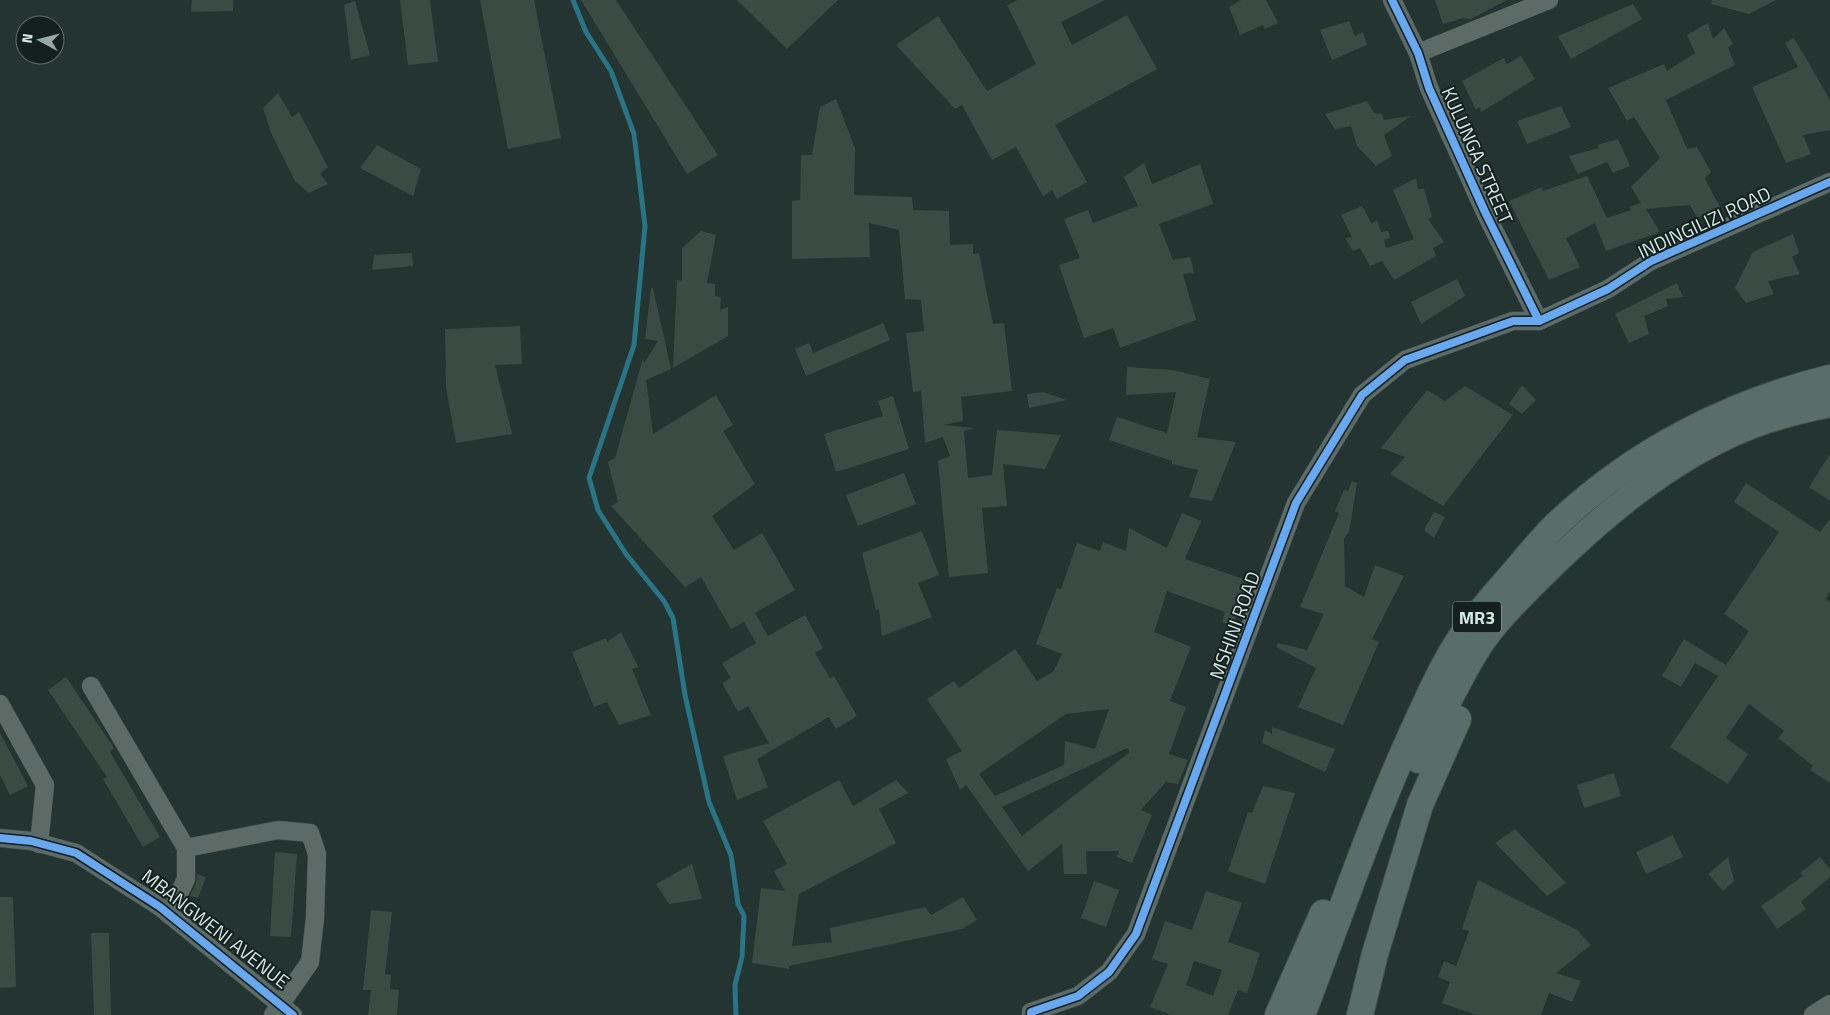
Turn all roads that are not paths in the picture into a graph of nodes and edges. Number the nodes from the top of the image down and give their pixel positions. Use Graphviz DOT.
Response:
graph roads {
  1 [pos="1392,0"];
  2 [pos="1549,0"];
  3 [pos="1418,53"];
  4 [pos="1830,182"];
  5 [pos="1539,321"];
  6 [pos="1830,378"];
  7 [pos="1830,404"];
  8 [pos="1515,601"];
  9 [pos="1461,637"];
  10 [pos="91,686"];
  11 [pos="0,704"];
  12 [pos="0,838"];
  13 [pos="39,844"];
  14 [pos="186,848"];
  15 [pos="170,915"];
  16 [pos="1830,1004"];
  17 [pos="282,1012"];
  18 [pos="1031,1014"];
  19 [pos="1278,1015"];
  20 [pos="1302,1015"];
  21 [pos="1320,1015"];
  22 [pos="1360,1015"];
  23 [pos="1813,1015"];
  1 -- 3 [label="street, KULUNGA STREET"];
  2 -- 3 [label="street"];
  3 -- 5 [label="street, KULUNGA STREET"];
  4 -- 5 [label="street, INDINGILIZI ROAD"];
  5 -- 18 [label="street, MSHINI ROAD"];
  6 -- 9 [label="highway, MR3"];
  7 -- 8 [label="highway, MR3"];
  8 -- 21 [label="highway, MR3"];
  8 -- 22 [label="highway"];
  9 -- 19 [label="highway"];
  9 -- 20 [label="highway, MR3"];
  10 -- 14 [label="street"];
  11 -- 13 [label="street"];
  12 -- 13 [label="street, MBANGWENI AVENUE"];
  13 -- 15 [label="street, MBANGWENI AVENUE"];
  14 -- 15 [label="street"];
  14 -- 17 [label="street"];
  15 -- 17 [label="street, MBANGWENI AVENUE"];
  16 -- 23 [label="street"];
}
